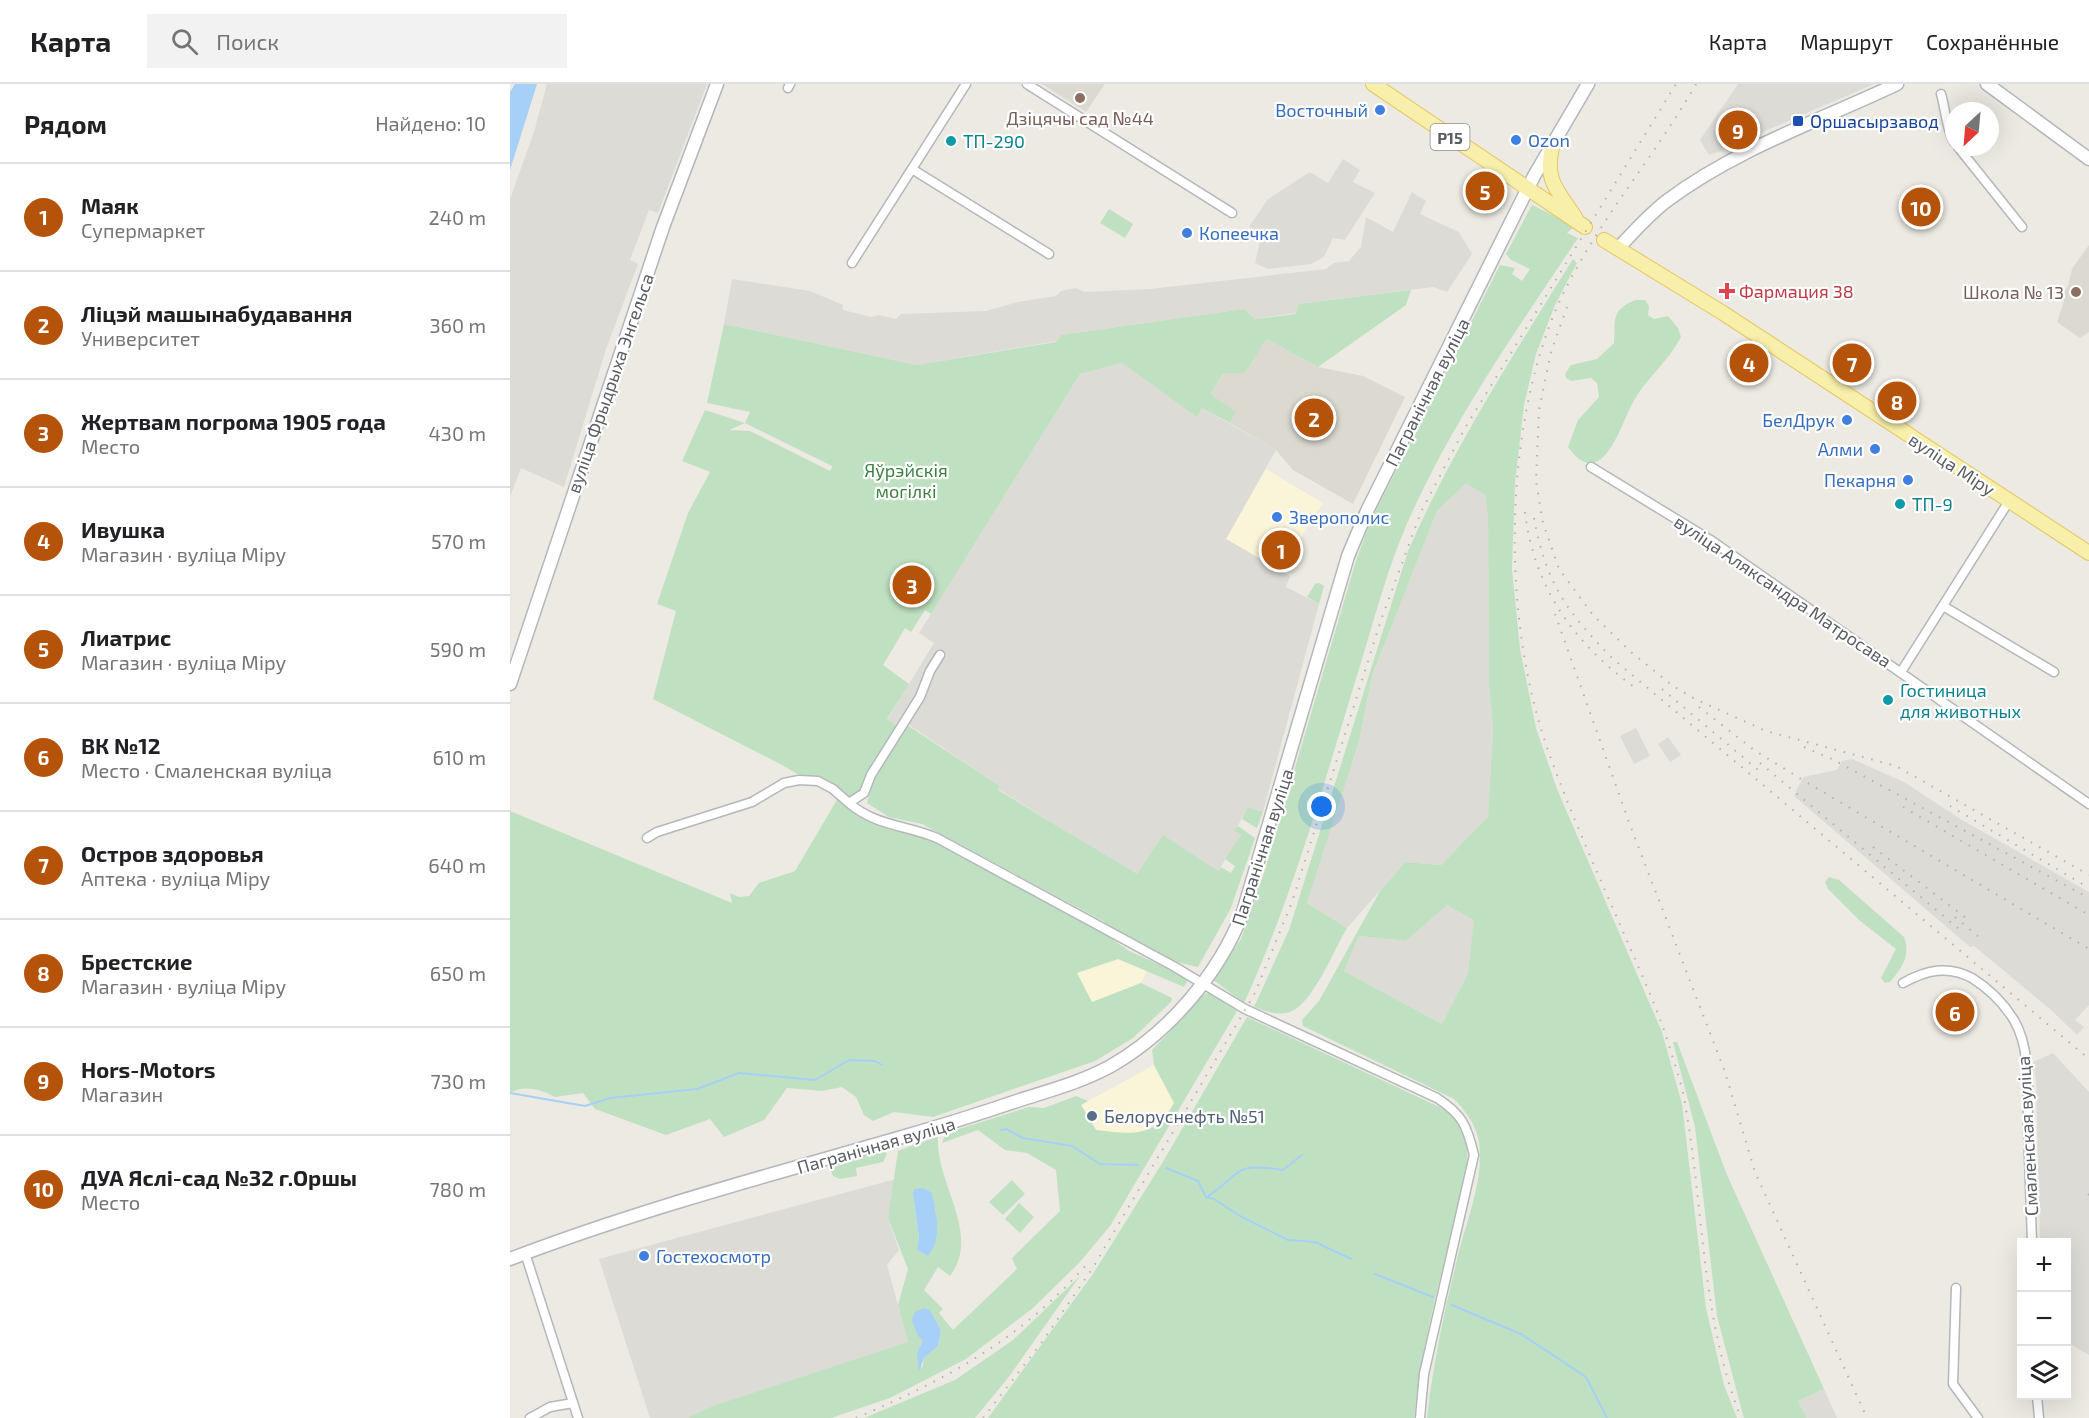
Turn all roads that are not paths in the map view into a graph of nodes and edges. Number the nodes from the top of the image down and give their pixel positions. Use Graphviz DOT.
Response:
graph roads {
  1 [pos="717,84"];
  2 [pos="966,84"];
  3 [pos="1026,84"];
  4 [pos="1373,84"];
  5 [pos="1588,84"];
  6 [pos="1897,84"];
  7 [pos="1987,84"];
  8 [pos="1941,94"];
  9 [pos="1945,108"];
  10 [pos="1552,148"];
  11 [pos="1965,156"];
  12 [pos="2089,159"];
  13 [pos="912,169"];
  14 [pos="1529,189"];
  15 [pos="1232,213"];
  16 [pos="2022,227"];
  17 [pos="1590,231"];
  18 [pos="1618,248"];
  19 [pos="1049,254"];
  20 [pos="852,263"];
  21 [pos="1591,467"];
  22 [pos="2008,501"];
  23 [pos="2089,553"];
  24 [pos="1943,606"];
  25 [pos="940,655"];
  26 [pos="1902,672"];
  27 [pos="2054,672"];
  28 [pos="510,684"];
  29 [pos="849,803"];
  30 [pos="2089,804"];
  31 [pos="647,838"];
  32 [pos="1202,983"];
  33 [pos="1903,983"];
  34 [pos="2032,1238"];
  35 [pos="525,1253"];
  36 [pos="510,1259"];
  37 [pos="1956,1288"];
  38 [pos="2037,1400"];
  39 [pos="573,1403"];
  40 [pos="530,1418"];
  41 [pos="578,1418"];
  42 [pos="1420,1418"];
  43 [pos="1978,1418"];
  44 [pos="2039,1418"];
  1 -- 28 [label="street, вуліца Фрыдрыха Энгельса"];
  2 -- 13 [label="street"];
  3 -- 15 [label="street"];
  4 -- 14 [label="main road, вуліца Міру / Р15"];
  5 -- 10 [label="street, Пагранічная вуліца"];
  6 -- 18 [label="street"];
  7 -- 12 [label="street"];
  8 -- 9 [label="street"];
  10 -- 14 [label="street, Пагранічная вуліца"];
  10 -- 17 [label="main road"];
  11 -- 16 [label="street"];
  13 -- 19 [label="street"];
  13 -- 20 [label="street"];
  14 -- 17 [label="main road, вуліца Міру / Р15"];
  14 -- 32 [label="street, Пагранічная вуліца"];
  17 -- 18 [label="main road, вуліца Міру / Р15"];
  18 -- 22 [label="main road, вуліца Міру / Р15"];
  21 -- 26 [label="street, вуліца Аляксандра Матросава"];
  22 -- 23 [label="main road, вуліца Міру / Р15"];
  22 -- 24 [label="street"];
  24 -- 26 [label="street"];
  24 -- 27 [label="street"];
  25 -- 29 [label="street"];
  26 -- 30 [label="street, вуліца Аляксандра Матросава"];
  29 -- 31 [label="street"];
  29 -- 32 [label="street"];
  32 -- 35 [label="street, Пагранічная вуліца"];
  32 -- 42 [label="street"];
  33 -- 34 [label="street, Смаленская вуліца"];
  35 -- 36 [label="street, Пагранічная вуліца"];
  35 -- 39 [label="street"];
  37 -- 43 [label="street"];
  38 -- 44 [label="street"];
  39 -- 40 [label="street"];
  39 -- 41 [label="street"];
}
